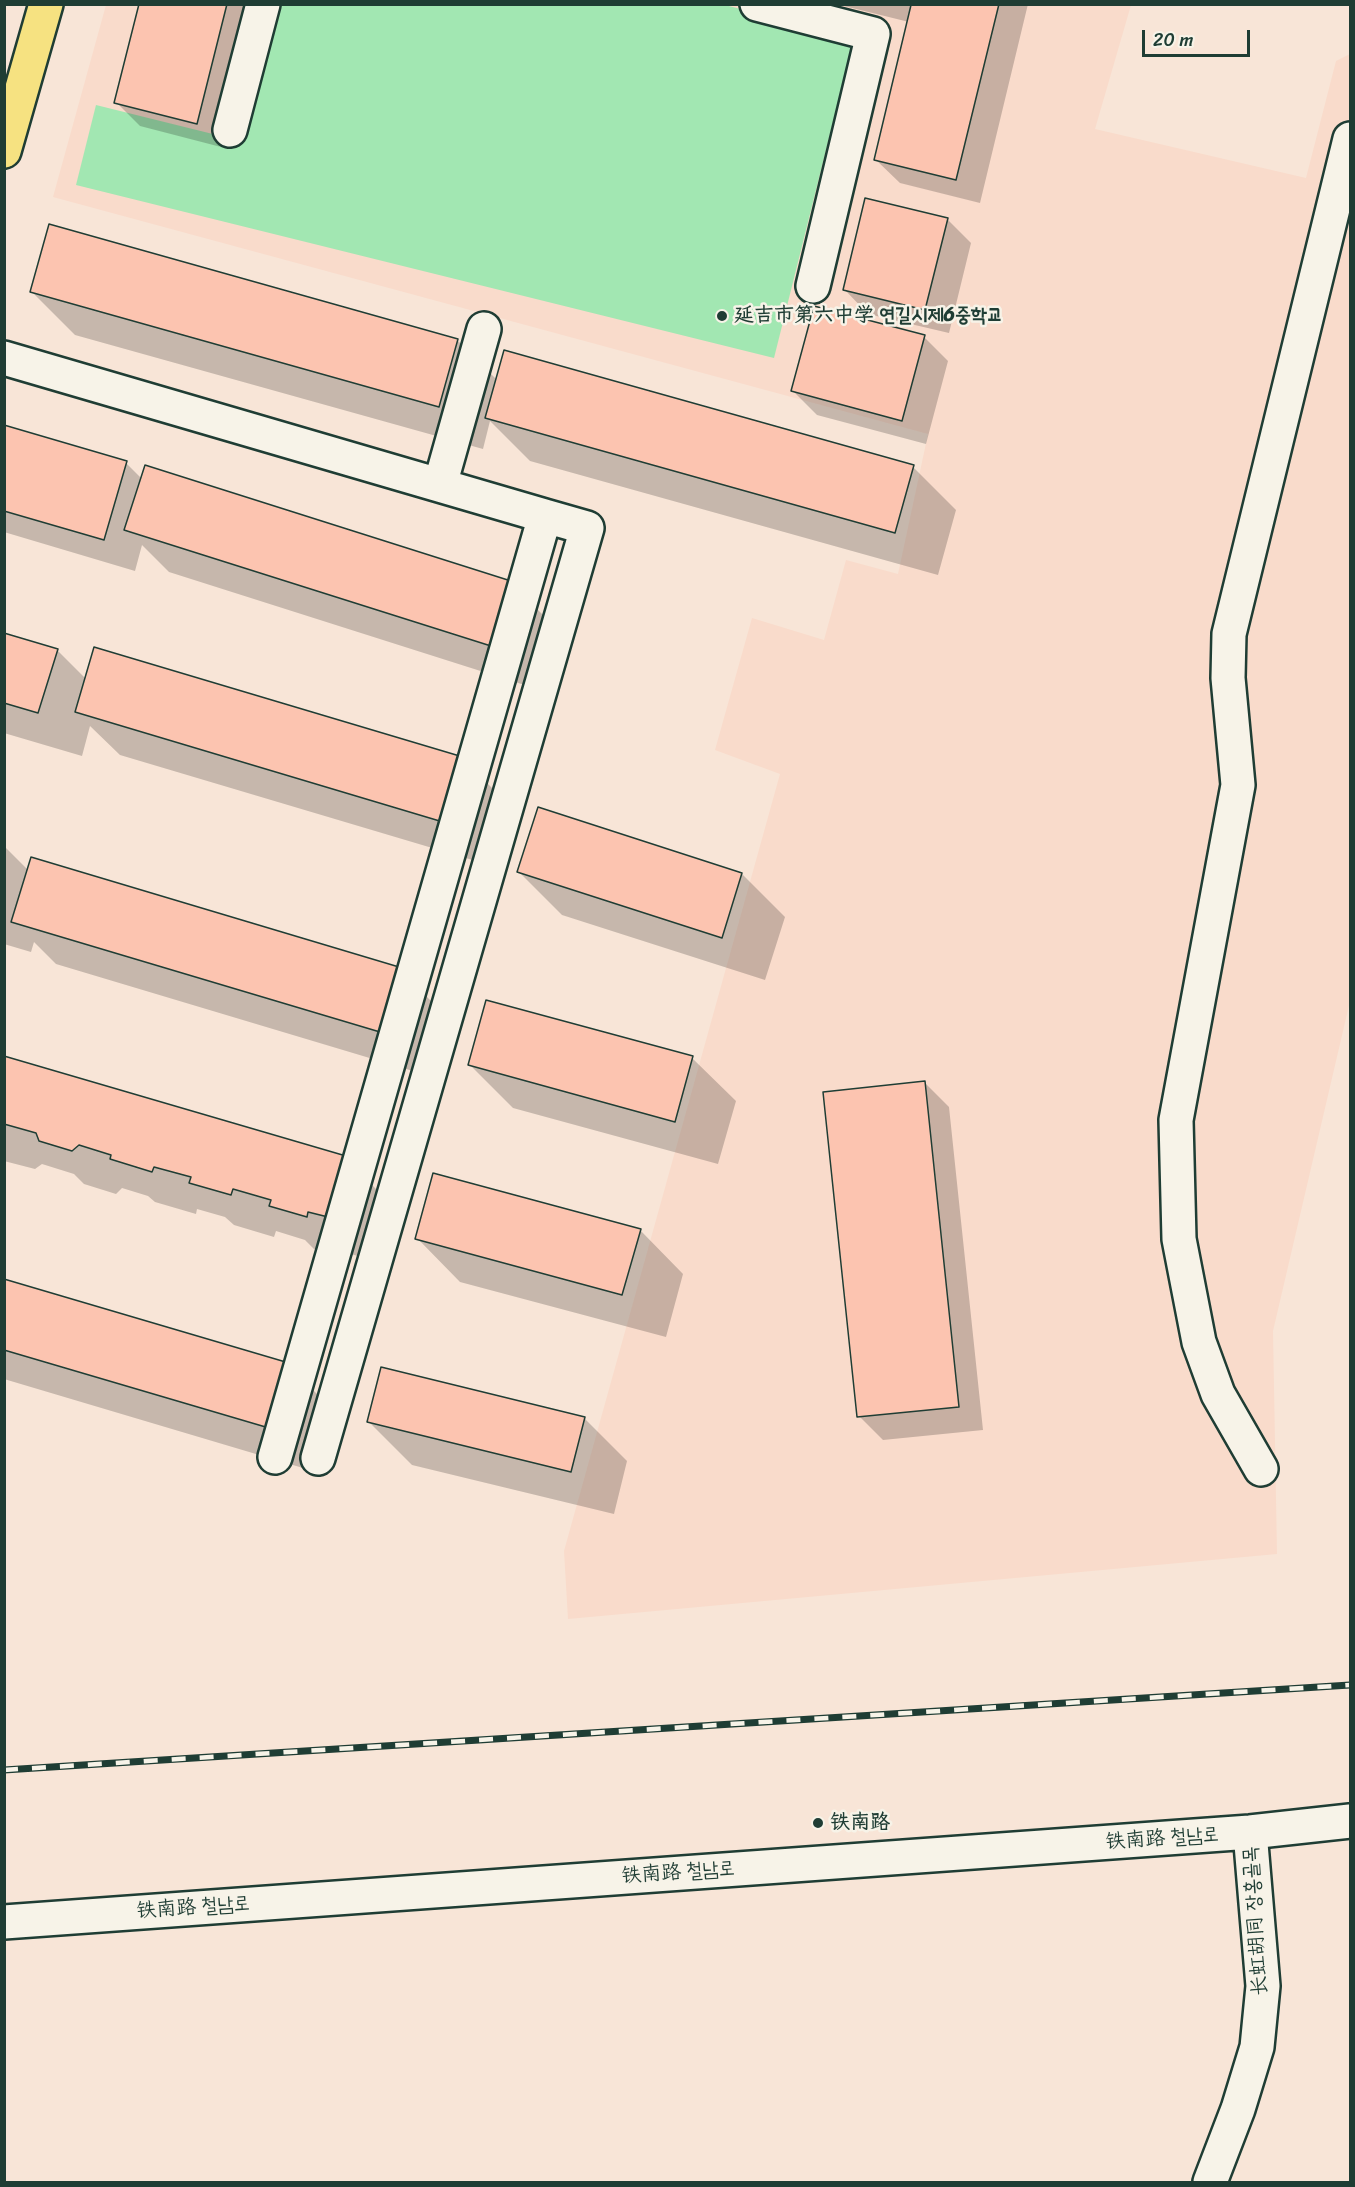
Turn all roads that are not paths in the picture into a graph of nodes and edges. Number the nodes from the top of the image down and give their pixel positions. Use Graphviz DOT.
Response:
graph roads {
  1 [pos="46,4"];
  2 [pos="263,4"];
  3 [pos="757,4"];
  4 [pos="230,130"];
  5 [pos="1350,139"];
  6 [pos="4,151"];
  7 [pos="813,286"];
  8 [pos="484,329"];
  9 [pos="4,358"];
  10 [pos="440,485"];
  11 [pos="545,516"];
  12 [pos="275,1457"];
  13 [pos="318,1458"];
  14 [pos="1261,1469"];
  15 [pos="1350,1821"];
  16 [pos="1250,1832"];
  17 [pos="4,1922"];
  18 [pos="1210,2182"];
  1 -- 6 [label="main road"];
  2 -- 4 [label="street"];
  3 -- 7 [label="street"];
  5 -- 14 [label="street"];
  8 -- 10 [label="street"];
  9 -- 10 [label="street"];
  10 -- 11 [label="street"];
  11 -- 12 [label="street"];
  11 -- 13 [label="street"];
  15 -- 16 [label="street, 铁南路 철남로"];
  16 -- 17 [label="street, 铁南路 철남로"];
  16 -- 18 [label="street, 长虹胡同 장홍골목"];
}
